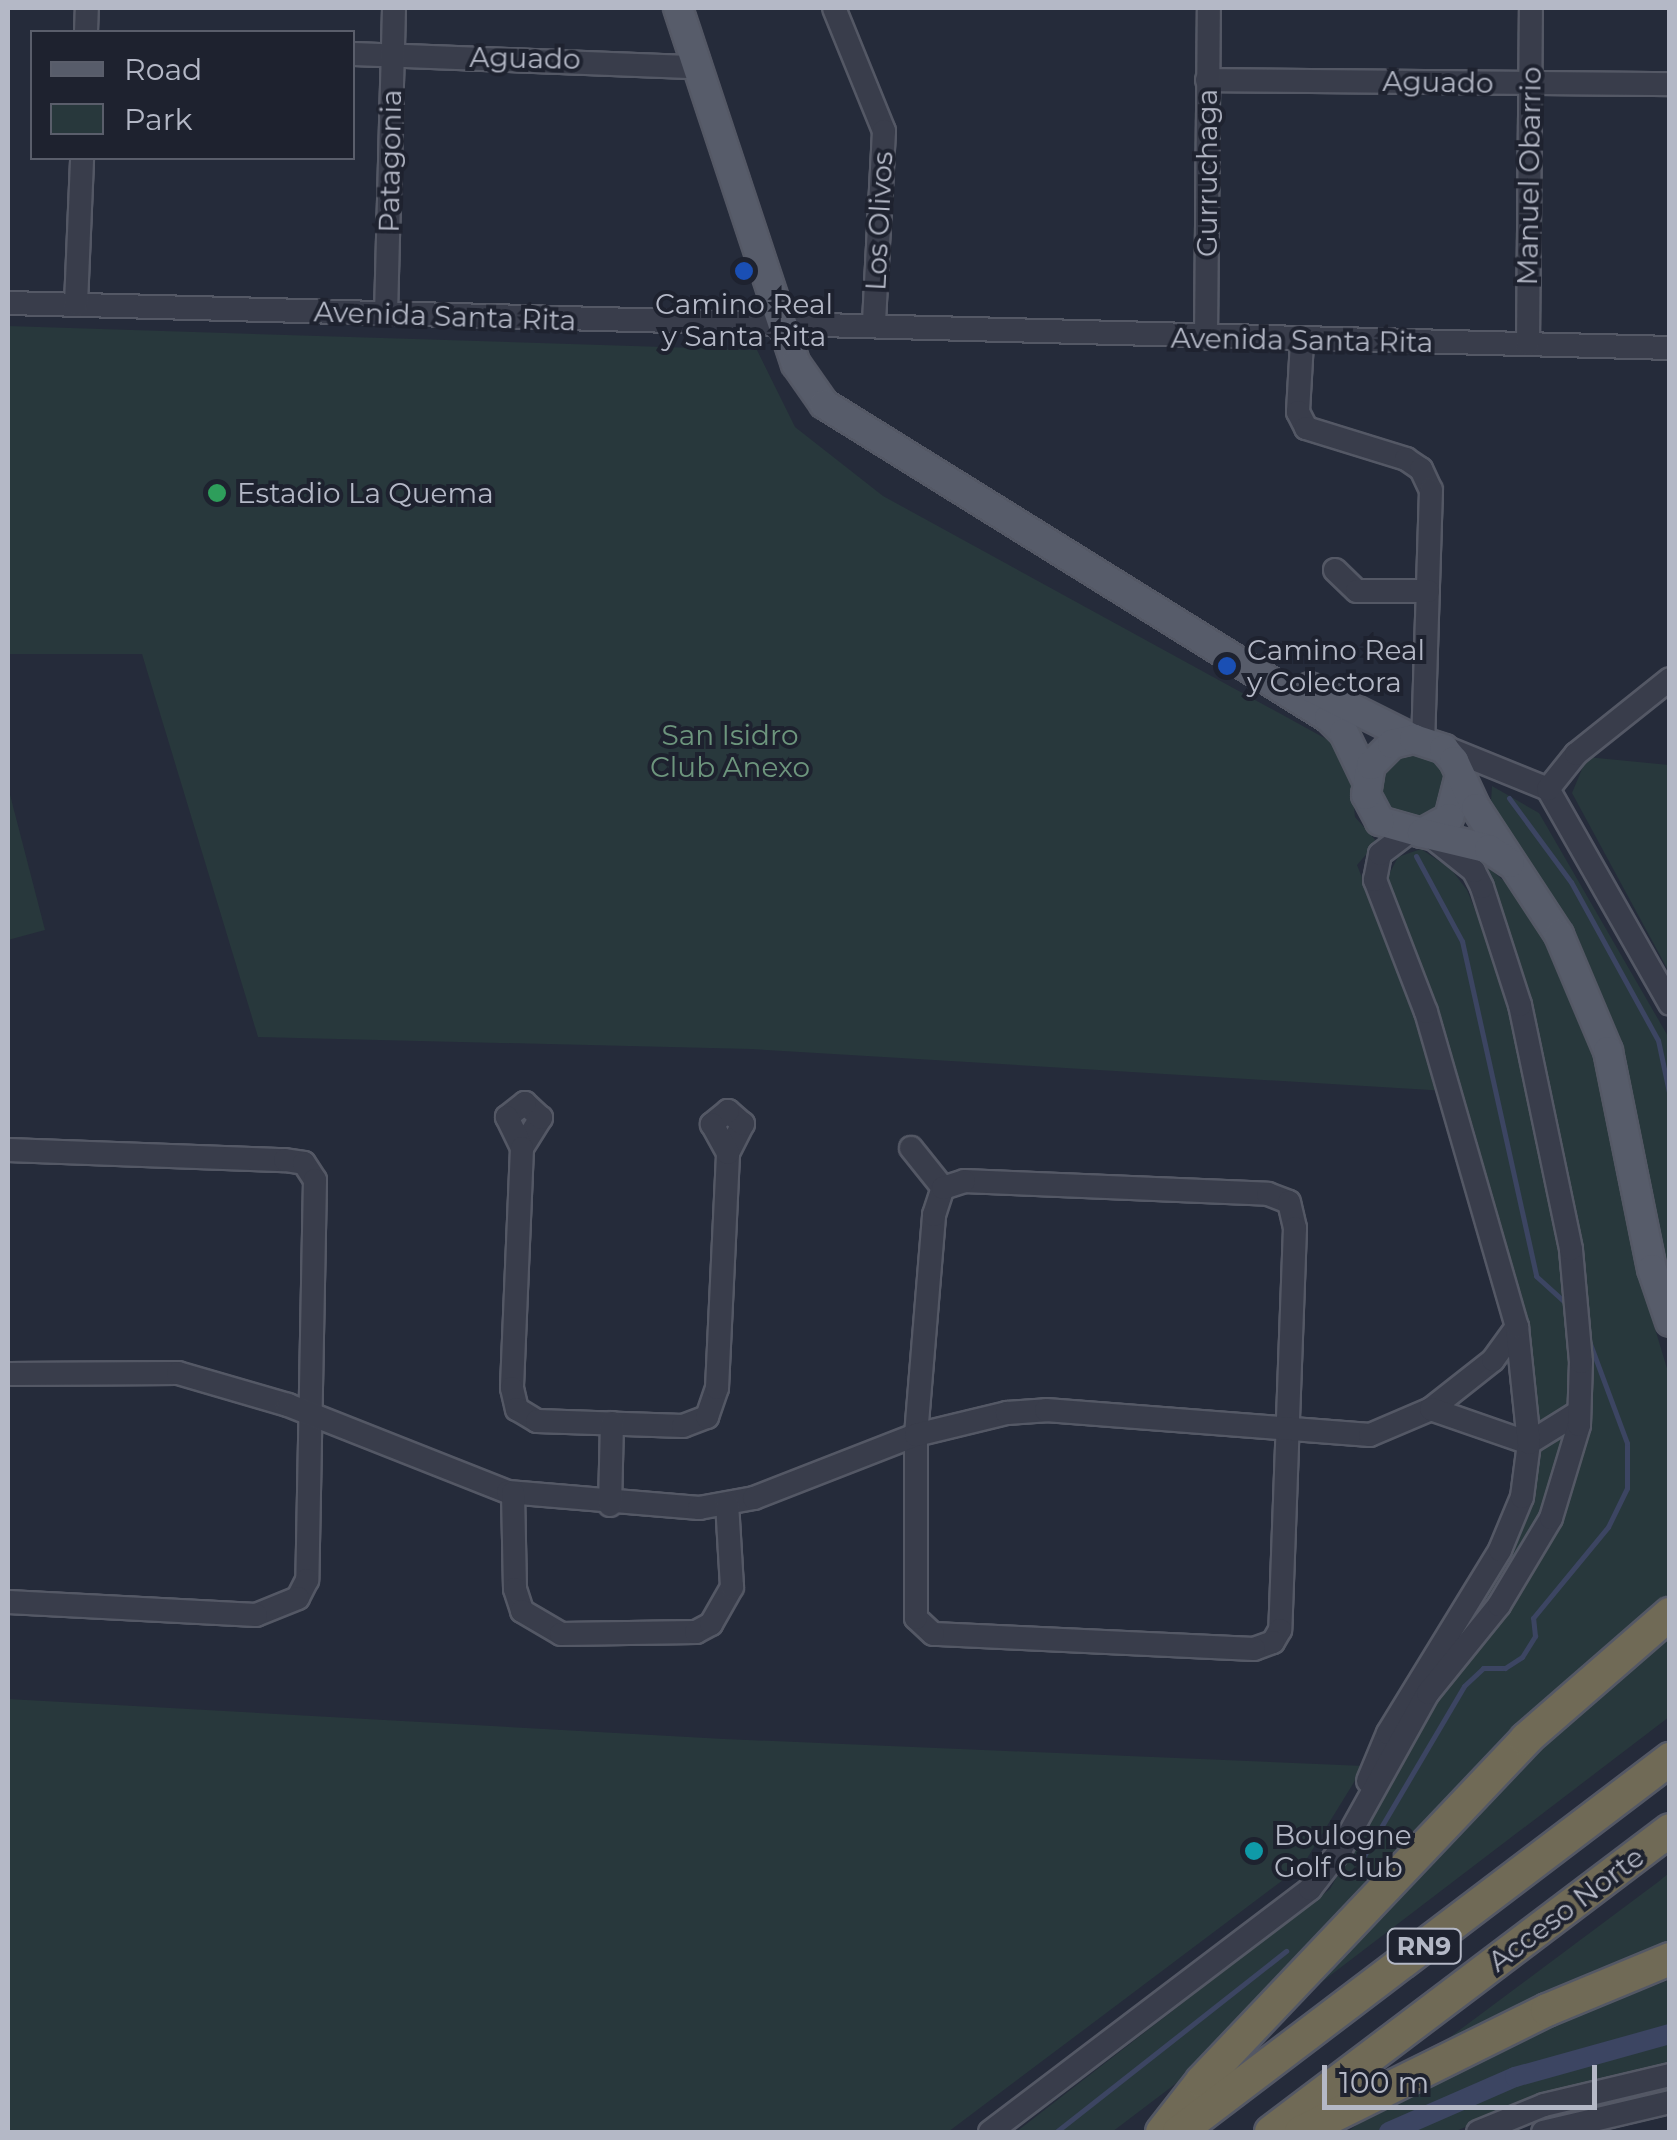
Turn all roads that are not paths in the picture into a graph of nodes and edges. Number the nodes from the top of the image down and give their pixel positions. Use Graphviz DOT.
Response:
graph roads {
  1 [pos="394,8"];
  2 [pos="678,8"];
  3 [pos="834,8"];
  4 [pos="1209,8"];
  5 [pos="1531,8"];
  6 [pos="355,54"];
  7 [pos="392,55"];
  8 [pos="696,67"];
  9 [pos="1207,80"];
  10 [pos="1530,84"];
  11 [pos="1670,84"];
  12 [pos="82,160"];
  13 [pos="8,304"];
  14 [pos="76,304"];
  15 [pos="386,314"];
  16 [pos="878,325"];
  17 [pos="782,326"];
  18 [pos="1206,338"];
  19 [pos="1302,342"];
  20 [pos="1528,344"];
  21 [pos="1670,348"];
  22 [pos="1335,570"];
  23 [pos="1106,576"];
  24 [pos="1428,591"];
  25 [pos="1670,679"];
  26 [pos="1422,740"];
  27 [pos="1460,776"];
  28 [pos="1366,779"];
  29 [pos="1548,789"];
  30 [pos="1420,835"];
  31 [pos="1512,864"];
  32 [pos="1670,1004"];
  33 [pos="522,1148"];
  34 [pos="911,1148"];
  35 [pos="8,1150"];
  36 [pos="728,1153"];
  37 [pos="943,1188"];
  38 [pos="1670,1322"];
  39 [pos="1517,1327"];
  40 [pos="8,1374"];
  41 [pos="1432,1409"];
  42 [pos="1580,1412"];
  43 [pos="311,1419"];
  44 [pos="612,1423"];
  45 [pos="1283,1429"];
  46 [pos="916,1435"];
  47 [pos="1529,1443"];
  48 [pos="512,1493"];
  49 [pos="728,1504"];
  50 [pos="610,1505"];
  51 [pos="8,1602"];
  52 [pos="1670,1614"];
  53 [pos="1670,1759"];
  54 [pos="1670,1830"];
  55 [pos="1341,1849"];
  56 [pos="1670,1960"];
  57 [pos="1670,2076"];
  58 [pos="1670,2102"];
  59 [pos="990,2132"];
  60 [pos="1162,2132"];
  61 [pos="1178,2132"];
  62 [pos="1271,2132"];
  63 [pos="1301,2132"];
  64 [pos="1478,2132"];
  65 [pos="1543,2132"];
  1 -- 7 [label="street, Patagonia"];
  2 -- 8 [label="main road"];
  3 -- 16 [label="street, Los Olivos"];
  4 -- 9 [label="street, Gurruchaga"];
  5 -- 10 [label="street, Manuel Obarrio"];
  6 -- 7 [label="street, Aguado"];
  7 -- 8 [label="street, Aguado"];
  7 -- 15 [label="street, Patagonia"];
  8 -- 17 [label="main road"];
  9 -- 10 [label="street, Aguado"];
  9 -- 18 [label="street, Gurruchaga"];
  10 -- 11 [label="street, Aguado"];
  10 -- 20 [label="street, Manuel Obarrio"];
  12 -- 14 [label="street"];
  13 -- 14 [label="street, Avenida Santa Rita"];
  14 -- 15 [label="street, Avenida Santa Rita"];
  15 -- 17 [label="street, Avenida Santa Rita"];
  16 -- 17 [label="street, Avenida Santa Rita"];
  16 -- 18 [label="street, Avenida Santa Rita"];
  17 -- 23 [label="main road"];
  18 -- 19 [label="street, Avenida Santa Rita"];
  19 -- 20 [label="street, Avenida Santa Rita"];
  19 -- 24 [label="street"];
  20 -- 21 [label="street, Avenida Santa Rita"];
  22 -- 24 [label="street"];
  23 -- 26 [label="main road"];
  23 -- 28 [label="main road"];
  24 -- 26 [label="street"];
  25 -- 29 [label="street"];
  26 -- 27 [label="main road"];
  26 -- 28 [label="main road"];
  26 -- 29 [label="street"];
  27 -- 30 [label="main road"];
  27 -- 31 [label="main road"];
  28 -- 30 [label="main road"];
  29 -- 32 [label="street"];
  30 -- 31 [label="main road"];
  30 -- 39 [label="street"];
  30 -- 42 [label="street"];
  31 -- 38 [label="main road"];
  33 -- 44 [label="street"];
  34 -- 37 [label="street"];
  35 -- 43 [label="street"];
  36 -- 44 [label="street"];
  37 -- 45 [label="street"];
  37 -- 46 [label="street"];
  39 -- 41 [label="street"];
  39 -- 47 [label="street"];
  40 -- 43 [label="street"];
  41 -- 45 [label="street"];
  41 -- 47 [label="street"];
  42 -- 47 [label="street"];
  42 -- 55 [label="street"];
  43 -- 48 [label="street"];
  43 -- 51 [label="street"];
  44 -- 50 [label="street"];
  45 -- 46 [label="street"];
  45 -- 46 [label="street"];
  46 -- 49 [label="street"];
  47 -- 55 [label="street"];
  48 -- 49 [label="street"];
  48 -- 50 [label="street"];
  49 -- 50 [label="street"];
  52 -- 60 [label="highway"];
  53 -- 61 [label="highway, Acceso Norte / RN9"];
  54 -- 62 [label="highway, Acceso Norte / RN9"];
  55 -- 59 [label="street"];
  56 -- 63 [label="highway"];
  57 -- 64 [label="street"];
  58 -- 65 [label="street"];
}
